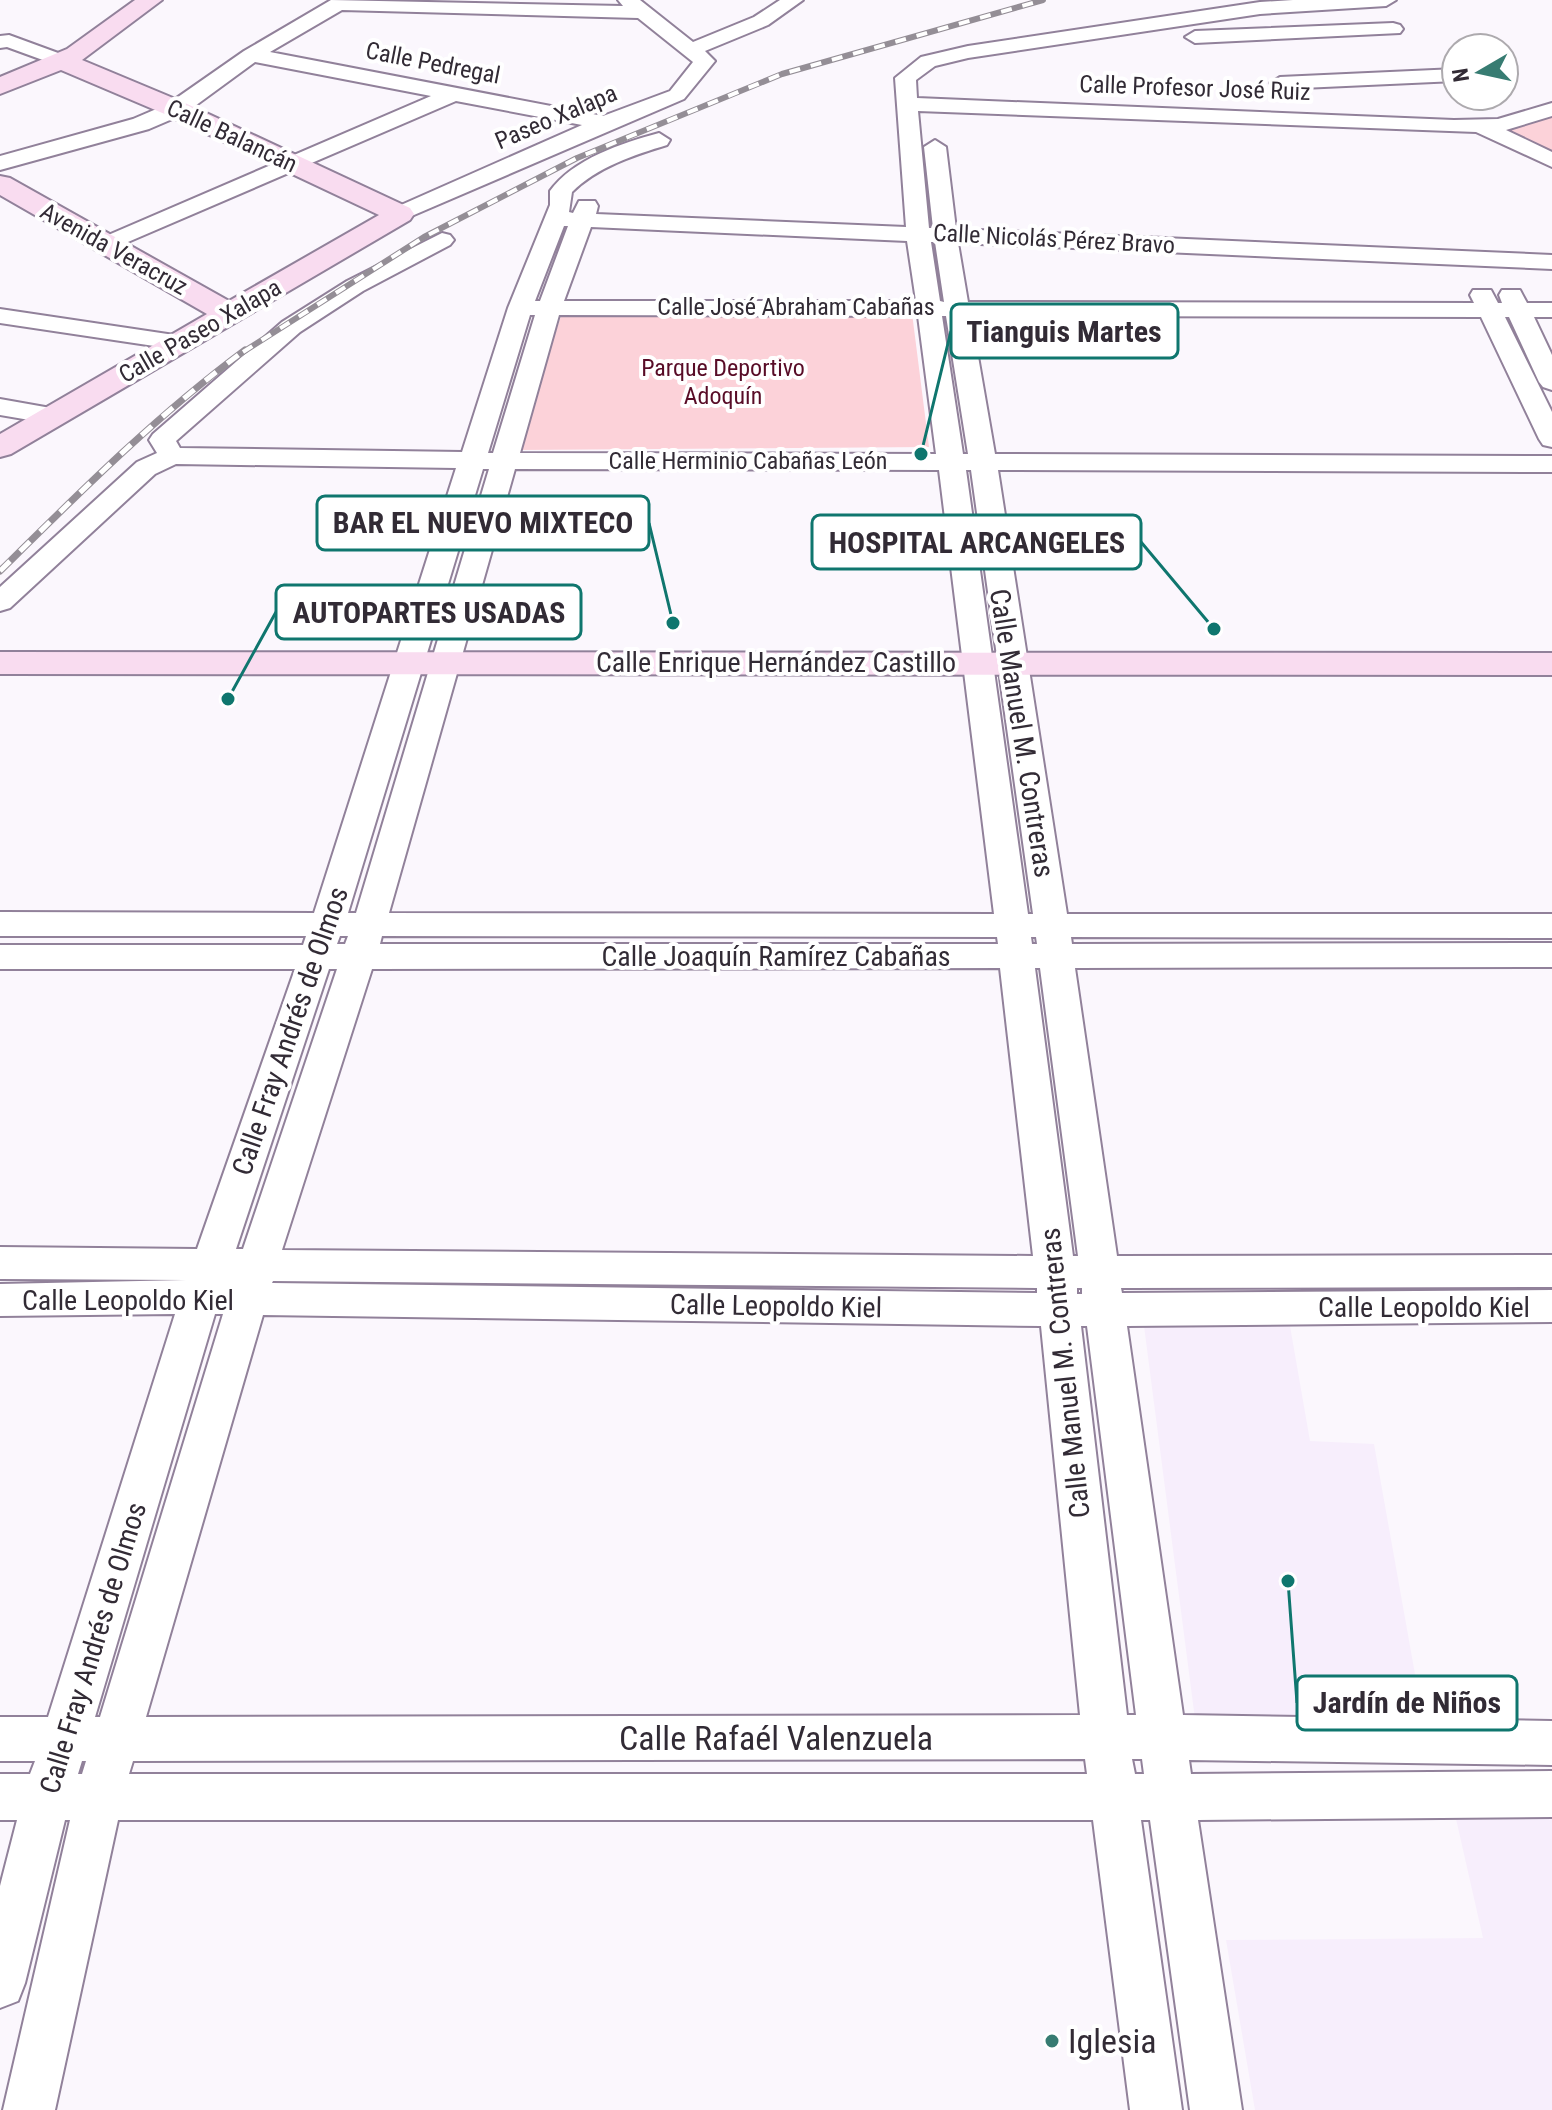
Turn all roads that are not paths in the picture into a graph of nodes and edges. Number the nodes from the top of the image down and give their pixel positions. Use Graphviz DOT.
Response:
graph roads {
  1 [pos="150,0"];
  2 [pos="793,0"];
  3 [pos="1386,0"];
  4 [pos="342,2"];
  5 [pos="1340,4"];
  6 [pos="636,6"];
  7 [pos="1393,29"];
  8 [pos="1361,31"];
  9 [pos="1256,35"];
  10 [pos="1088,36"];
  11 [pos="0,42"];
  12 [pos="693,49"];
  13 [pos="251,55"];
  14 [pos="62,61"];
  15 [pos="1440,76"];
  16 [pos="1280,83"];
  17 [pos="0,86"];
  18 [pos="453,94"];
  19 [pos="919,104"];
  20 [pos="176,109"];
  21 [pos="1552,109"];
  22 [pos="1293,118"];
  23 [pos="605,123"];
  24 [pos="1481,126"];
  25 [pos="659,140"];
  26 [pos="1552,160"];
  27 [pos="0,163"];
  28 [pos="294,165"];
  29 [pos="0,184"];
  30 [pos="571,212"];
  31 [pos="400,214"];
  32 [pos="917,227"];
  33 [pos="944,228"];
  34 [pos="442,240"];
  35 [pos="107,244"];
  36 [pos="1552,250"];
  37 [pos="1552,262"];
  38 [pos="1552,295"];
  39 [pos="928,300"];
  40 [pos="956,300"];
  41 [pos="523,301"];
  42 [pos="552,301"];
  43 [pos="1486,303"];
  44 [pos="1514,303"];
  45 [pos="1552,310"];
  46 [pos="229,314"];
  47 [pos="0,316"];
  48 [pos="181,343"];
  49 [pos="1552,382"];
  50 [pos="0,407"];
  51 [pos="53,416"];
  52 [pos="1552,439"];
  53 [pos="0,447"];
  54 [pos="172,456"];
  55 [pos="471,460"];
  56 [pos="504,461"];
  57 [pos="952,462"];
  58 [pos="981,462"];
  59 [pos="1552,464"];
  60 [pos="0,602"];
  61 [pos="0,663"];
  62 [pos="1552,664"];
  63 [pos="424,672"];
  64 [pos="998,674"];
  65 [pos="0,680"];
  66 [pos="1552,683"];
  67 [pos="0,934"];
  68 [pos="1034,939"];
  69 [pos="1546,940"];
  70 [pos="321,942"];
  71 [pos="363,942"];
  72 [pos="0,1263"];
  73 [pos="1552,1271"];
  74 [pos="206,1281"];
  75 [pos="252,1282"];
  76 [pos="1056,1291"];
  77 [pos="1104,1291"];
  78 [pos="0,1300"];
  79 [pos="1552,1306"];
  80 [pos="1106,1737"];
  81 [pos="1160,1737"];
  82 [pos="67,1738"];
  83 [pos="117,1738"];
  84 [pos="0,1739"];
  85 [pos="1552,1743"];
  86 [pos="1552,1794"];
  87 [pos="99,1796"];
  88 [pos="0,1797"];
  89 [pos="47,1797"];
  90 [pos="1114,1797"];
  91 [pos="1169,1797"];
  92 [pos="0,1983"];
  93 [pos="29,2110"];
  94 [pos="1156,2110"];
  95 [pos="1216,2110"];
  1 -- 14 [label="main road"];
  2 -- 12 [label="street"];
  3 -- 5 [label="street"];
  4 -- 6 [label="street"];
  4 -- 13 [label="street"];
  5 -- 8 [label="street"];
  5 -- 10 [label="street"];
  6 -- 12 [label="street"];
  7 -- 8 [label="street"];
  8 -- 9 [label="street"];
  9 -- 10 [label="street"];
  9 -- 16 [label="street"];
  10 -- 19 [label="street, Calle Manuel M. Contreras"];
  11 -- 14 [label="street"];
  12 -- 23 [label="street, Paseo Xalapa"];
  13 -- 18 [label="street, Calle Pedregal"];
  13 -- 20 [label="street"];
  14 -- 17 [label="main road"];
  14 -- 20 [label="main road, Calle Balancán"];
  15 -- 16 [label="street"];
  16 -- 22 [label="street"];
  18 -- 23 [label="street, Calle Pedregal"];
  18 -- 28 [label="street"];
  19 -- 22 [label="street, Calle Profesor José Ruiz"];
  19 -- 32 [label="street, Calle Manuel M. Contreras"];
  19 -- 33 [label="street, Calle Manuel M. Contreras"];
  20 -- 27 [label="street"];
  20 -- 28 [label="main road, Calle Balancán"];
  21 -- 24 [label="street"];
  22 -- 24 [label="street, Calle Profesor José Ruiz"];
  23 -- 31 [label="street, Paseo Xalapa"];
  24 -- 26 [label="street"];
  25 -- 30 [label="street, Calle Fray Andrés de Olmos"];
  28 -- 31 [label="main road, Calle Balancán"];
  28 -- 35 [label="street"];
  29 -- 35 [label="main road, Avenida Veracruz"];
  30 -- 32 [label="street, Calle Nicolás Pérez Bravo"];
  30 -- 41 [label="street, Calle Fray Andrés de Olmos"];
  30 -- 42 [label="street, Calle Fray Andrés de Olmos"];
  31 -- 46 [label="main road, Calle Paseo Xalapa"];
  32 -- 33 [label="street, Calle Nicolás Pérez Bravo"];
  32 -- 39 [label="street, Calle Manuel M. Contreras"];
  33 -- 36 [label="street, Calle Nicolás Pérez Bravo"];
  33 -- 37 [label="street, Calle Nicolás Pérez Bravo"];
  33 -- 40 [label="street, Calle Manuel M. Contreras"];
  34 -- 54 [label="street"];
  35 -- 46 [label="main road, Avenida Veracruz"];
  38 -- 44 [label="street, Calle José Abraham Cabañas"];
  39 -- 40 [label="street, Calle José Abraham Cabañas"];
  39 -- 42 [label="street, Calle José Abraham Cabañas"];
  39 -- 57 [label="street, Calle Manuel M. Contreras"];
  40 -- 43 [label="street, Calle José Abraham Cabañas"];
  40 -- 58 [label="street, Calle Manuel M. Contreras"];
  41 -- 42 [label="street, Calle José Abraham Cabañas"];
  41 -- 55 [label="street, Calle Fray Andrés de Olmos"];
  42 -- 56 [label="street, Calle Fray Andrés de Olmos"];
  43 -- 44 [label="street, Calle José Abraham Cabañas"];
  43 -- 52 [label="street"];
  44 -- 45 [label="street, Calle José Abraham Cabañas"];
  44 -- 49 [label="street"];
  46 -- 48 [label="main road, Calle Paseo Xalapa"];
  47 -- 48 [label="street"];
  48 -- 51 [label="main road, Calle Paseo Xalapa"];
  50 -- 51 [label="street"];
  51 -- 53 [label="main road, Calle Paseo Xalapa"];
  54 -- 55 [label="street, Calle Herminio Cabañas León"];
  54 -- 60 [label="street"];
  55 -- 56 [label="street, Calle Herminio Cabañas León"];
  55 -- 63 [label="street, Calle Fray Andrés de Olmos"];
  56 -- 57 [label="street, Calle Herminio Cabañas León"];
  56 -- 63 [label="street, Calle Fray Andrés de Olmos"];
  57 -- 58 [label="street, Calle Herminio Cabañas León"];
  57 -- 64 [label="street, Calle Manuel M. Contreras"];
  58 -- 59 [label="street, Calle Herminio Cabañas León"];
  58 -- 64 [label="street, Calle Manuel M. Contreras"];
  61 -- 63 [label="main road, Calle Enrique Hernández Castillo"];
  62 -- 64 [label="main road, Calle Enrique Hernández Castillo"];
  63 -- 64 [label="main road, Calle Enrique Hernández Castillo"];
  63 -- 65 [label="main road, Calle Enrique Hernández Castillo"];
  63 -- 70 [label="street, Calle Fray Andrés de Olmos"];
  63 -- 71 [label="street, Calle Fray Andrés de Olmos"];
  64 -- 66 [label="main road, Calle Enrique Hernández Castillo"];
  64 -- 68 [label="street, Calle Manuel M. Contreras"];
  67 -- 70 [label="street, Calle Joaquín Ramírez Cabañas"];
  68 -- 69 [label="street, Calle Joaquín Ramírez Cabañas"];
  68 -- 71 [label="street, Calle Joaquín Ramírez Cabañas"];
  68 -- 76 [label="street, Calle Manuel M. Contreras"];
  68 -- 77 [label="street, Calle Manuel M. Contreras"];
  70 -- 71 [label="street, Calle Joaquín Ramírez Cabañas"];
  70 -- 74 [label="street, Calle Fray Andrés de Olmos"];
  71 -- 75 [label="street, Calle Fray Andrés de Olmos"];
  72 -- 74 [label="street, Calle Leopoldo Kiel"];
  73 -- 77 [label="street, Calle Leopoldo Kiel"];
  74 -- 75 [label="street, Calle Leopoldo Kiel"];
  74 -- 78 [label="street, Calle Leopoldo Kiel"];
  74 -- 82 [label="street, Calle Fray Andrés de Olmos"];
  75 -- 76 [label="street, Calle Leopoldo Kiel"];
  75 -- 83 [label="street, Calle Fray Andrés de Olmos"];
  76 -- 77 [label="street, Calle Leopoldo Kiel"];
  76 -- 80 [label="street, Calle Manuel M. Contreras"];
  77 -- 79 [label="street, Calle Leopoldo Kiel"];
  77 -- 81 [label="street, Calle Manuel M. Contreras"];
  80 -- 81 [label="street, Calle Rafaél Valenzuela"];
  80 -- 83 [label="street, Calle Rafaél Valenzuela"];
  80 -- 90 [label="street, Calle Manuel M. Contreras"];
  81 -- 85 [label="street, Calle Rafaél Valenzuela"];
  81 -- 91 [label="street, Calle Manuel M. Contreras"];
  82 -- 83 [label="street, Calle Rafaél Valenzuela"];
  82 -- 84 [label="street, Calle Rafaél Valenzuela"];
  82 -- 89 [label="street, Calle Fray Andrés de Olmos"];
  83 -- 87 [label="street, Calle Fray Andrés de Olmos"];
  86 -- 91 [label="street, Calle Rafaél Valenzuela"];
  87 -- 89 [label="street, Calle Rafaél Valenzuela"];
  87 -- 90 [label="street, Calle Rafaél Valenzuela"];
  87 -- 93 [label="street, Calle Fray Andrés de Olmos"];
  88 -- 89 [label="street, Calle Rafaél Valenzuela"];
  89 -- 92 [label="street, Calle Fray Andrés de Olmos"];
  90 -- 91 [label="street, Calle Rafaél Valenzuela"];
  90 -- 94 [label="street, Calle Manuel M. Contreras"];
  91 -- 95 [label="street, Calle Manuel M. Contreras"];
}
